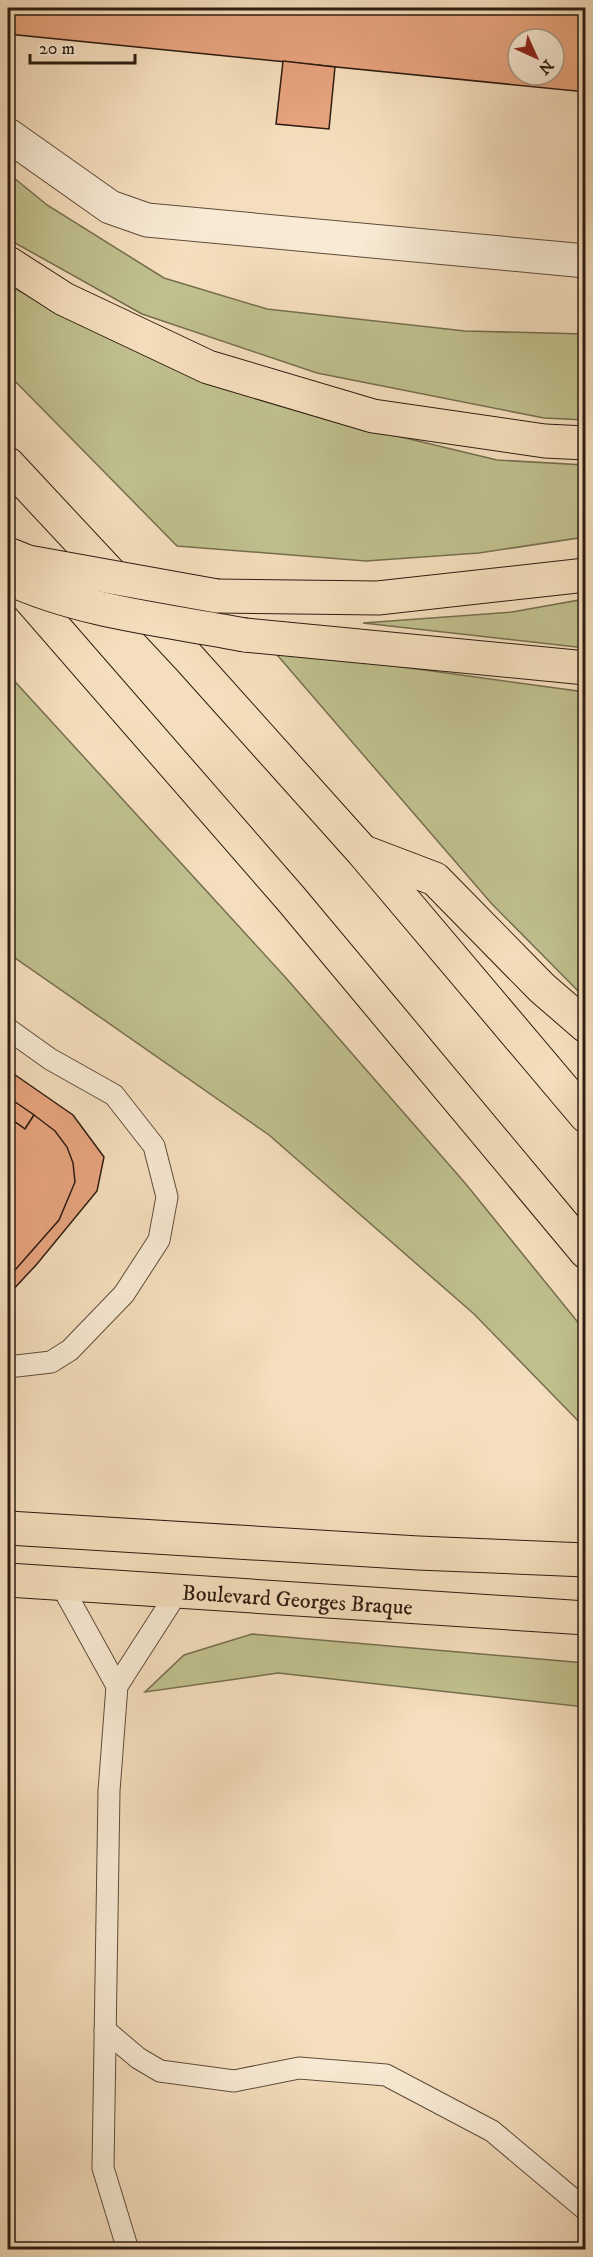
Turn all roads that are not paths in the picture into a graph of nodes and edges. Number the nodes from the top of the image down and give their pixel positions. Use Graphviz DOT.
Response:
graph roads {
  1 [pos="8,135"];
  2 [pos="585,261"];
  3 [pos="8,263"];
  4 [pos="585,442"];
  5 [pos="8,464"];
  6 [pos="8,554"];
  7 [pos="8,573"];
  8 [pos="585,575"];
  9 [pos="8,578"];
  10 [pos="585,668"];
  11 [pos="362,851"];
  12 [pos="585,1026"];
  13 [pos="8,1029"];
  14 [pos="585,1116"];
  15 [pos="585,1252"];
  16 [pos="8,1367"];
  17 [pos="8,1528"];
  18 [pos="585,1560"];
  19 [pos="8,1580"];
  20 [pos="60,1583"];
  21 [pos="178,1591"];
  22 [pos="585,1618"];
  23 [pos="117,1686"];
  24 [pos="105,2030"];
  25 [pos="585,2210"];
  26 [pos="128,2250"];
  1 -- 2 [label="street"];
  3 -- 4 [label="main road"];
  5 -- 11 [label="main road"];
  6 -- 8 [label="main road, bridge"];
  7 -- 15 [label="main road"];
  9 -- 10 [label="main road, bridge"];
  11 -- 12 [label="main road"];
  11 -- 14 [label="main road"];
  13 -- 16 [label="lane"];
  17 -- 18 [label="main road"];
  19 -- 20 [label="main road, Boulevard Georges Braque"];
  20 -- 21 [label="main road, Boulevard Georges Braque"];
  20 -- 23 [label="lane"];
  21 -- 22 [label="main road, Boulevard Georges Braque"];
  21 -- 23 [label="lane"];
  23 -- 24 [label="lane"];
  24 -- 25 [label="lane"];
  24 -- 26 [label="lane"];
}
